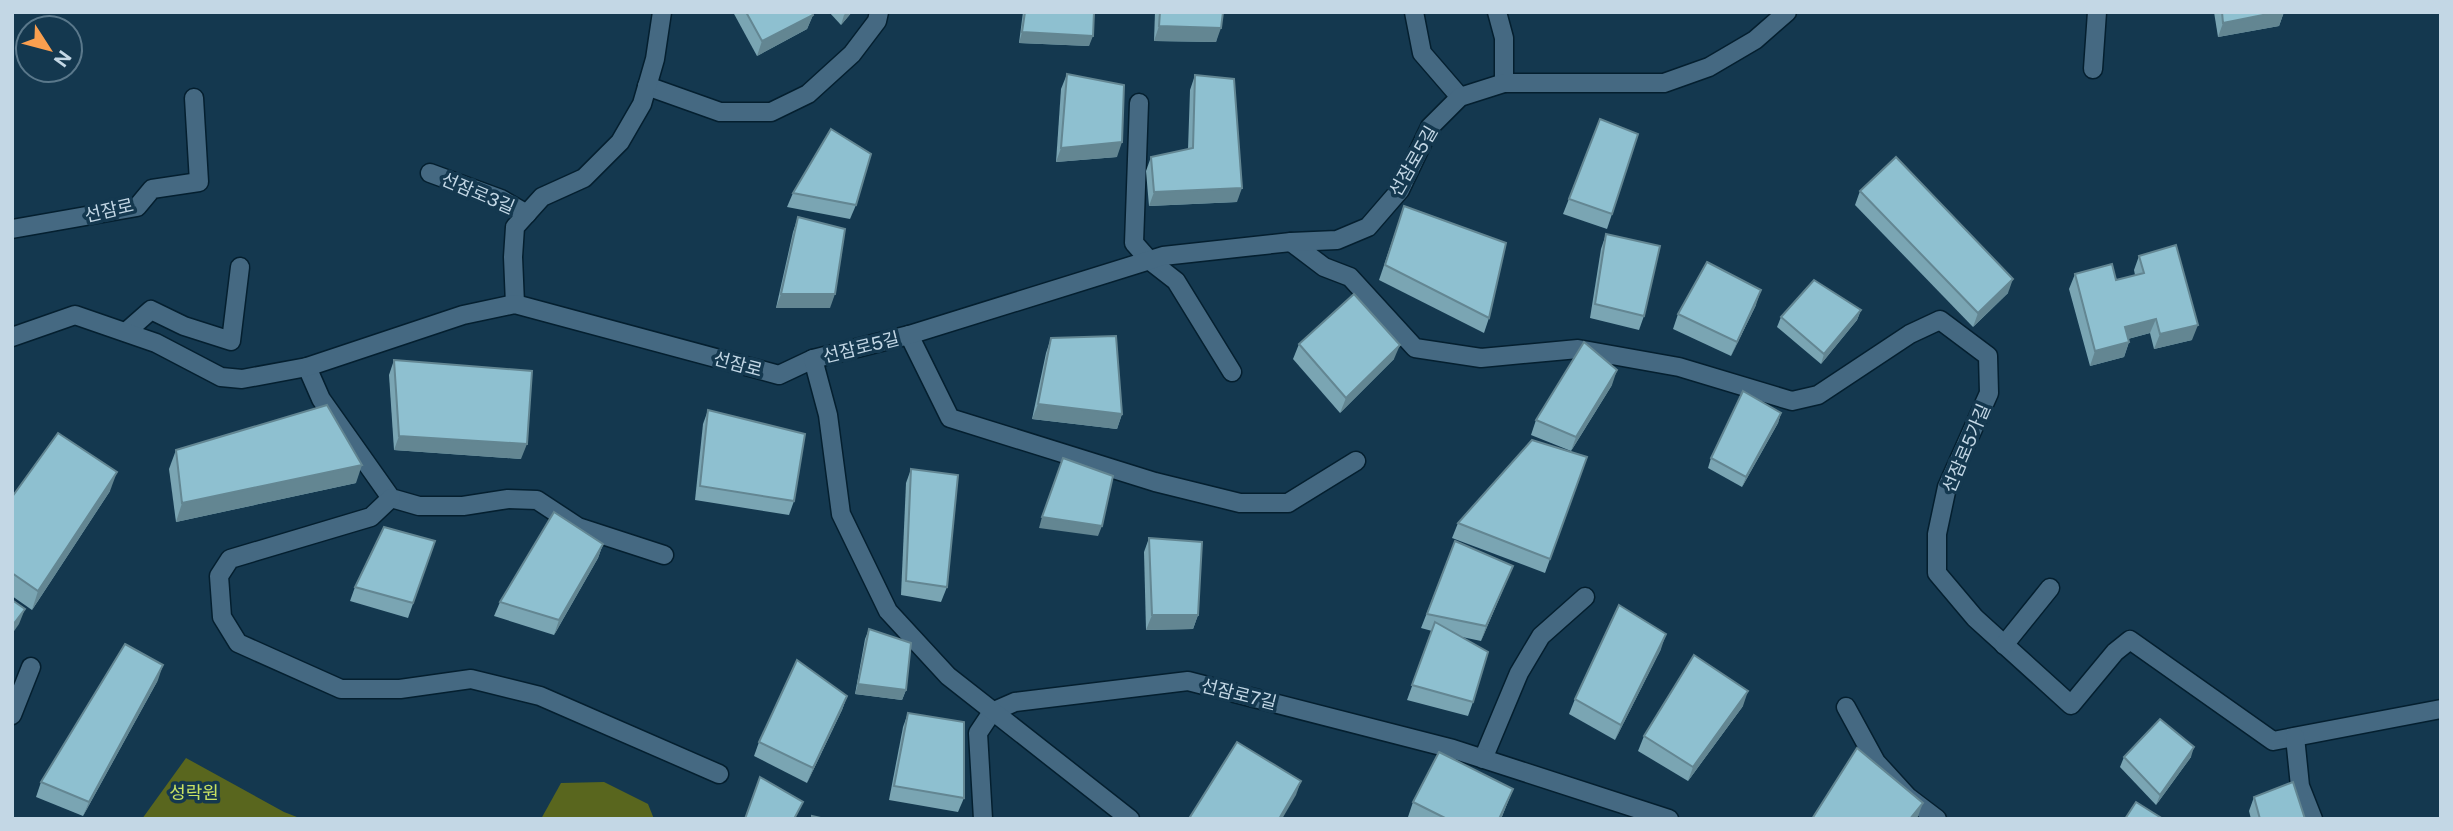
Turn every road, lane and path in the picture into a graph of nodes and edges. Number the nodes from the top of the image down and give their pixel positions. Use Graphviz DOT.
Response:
graph roads {
  1 [pos="662,12"];
  2 [pos="879,12"];
  3 [pos="1414,12"];
  4 [pos="1497,12"];
  5 [pos="1787,12"];
  6 [pos="2097,12"];
  7 [pos="2093,69"];
  8 [pos="1504,83"];
  9 [pos="647,86"];
  10 [pos="1460,97"];
  11 [pos="194,98"];
  12 [pos="1139,103"];
  13 [pos="430,173"];
  14 [pos="527,214"];
  15 [pos="12,229"];
  16 [pos="1291,242"];
  17 [pos="1149,260"];
  18 [pos="240,267"];
  19 [pos="515,304"];
  20 [pos="126,332"];
  21 [pos="909,335"];
  22 [pos="12,337"];
  23 [pos="813,359"];
  24 [pos="307,367"];
  25 [pos="1232,372"];
  26 [pos="1356,461"];
  27 [pos="391,498"];
  28 [pos="664,555"];
  29 [pos="2050,588"];
  30 [pos="1585,597"];
  31 [pos="2004,645"];
  32 [pos="31,667"];
  33 [pos="1846,707"];
  34 [pos="2441,709"];
  35 [pos="992,712"];
  36 [pos="12,715"];
  37 [pos="2295,737"];
  38 [pos="1483,759"];
  39 [pos="719,775"];
  40 [pos="983,819"];
  41 [pos="1130,819"];
  42 [pos="1669,819"];
  43 [pos="1937,819"];
  44 [pos="2313,819"];
  1 -- 9 [label="street, 선잠로3길"];
  2 -- 9 [label="street"];
  3 -- 10 [label="street"];
  4 -- 8 [label="street"];
  5 -- 8 [label="street, 선잠로5길"];
  6 -- 7 [label="street"];
  8 -- 10 [label="street, 선잠로5길"];
  9 -- 14 [label="street, 선잠로3길"];
  10 -- 16 [label="street, 선잠로5길"];
  11 -- 15 [label="street, 선잠로"];
  12 -- 17 [label="street"];
  13 -- 14 [label="street, 선잠로3길"];
  14 -- 19 [label="street, 선잠로3길"];
  16 -- 17 [label="street, 선잠로5길"];
  16 -- 31 [label="street, 선잠로5가길"];
  17 -- 21 [label="street, 선잠로5길"];
  17 -- 25 [label="street"];
  18 -- 20 [label="street"];
  19 -- 23 [label="street, 선잠로"];
  19 -- 24 [label="street, 선잠로"];
  20 -- 22 [label="street, 선잠로"];
  20 -- 24 [label="street, 선잠로"];
  21 -- 23 [label="street, 선잠로5길"];
  21 -- 26 [label="street, 선잠로5길"];
  23 -- 35 [label="street"];
  24 -- 27 [label="street"];
  27 -- 28 [label="street"];
  27 -- 39 [label="street"];
  29 -- 31 [label="street"];
  30 -- 38 [label="street"];
  31 -- 37 [label="street, 선잠로5가길"];
  32 -- 36 [label="street"];
  33 -- 43 [label="street"];
  34 -- 37 [label="street, 선잠로5가길"];
  35 -- 38 [label="street, 선잠로7길"];
  35 -- 40 [label="street"];
  35 -- 41 [label="street"];
  37 -- 44 [label="street"];
  38 -- 42 [label="street, 선잠로7길"];
}
